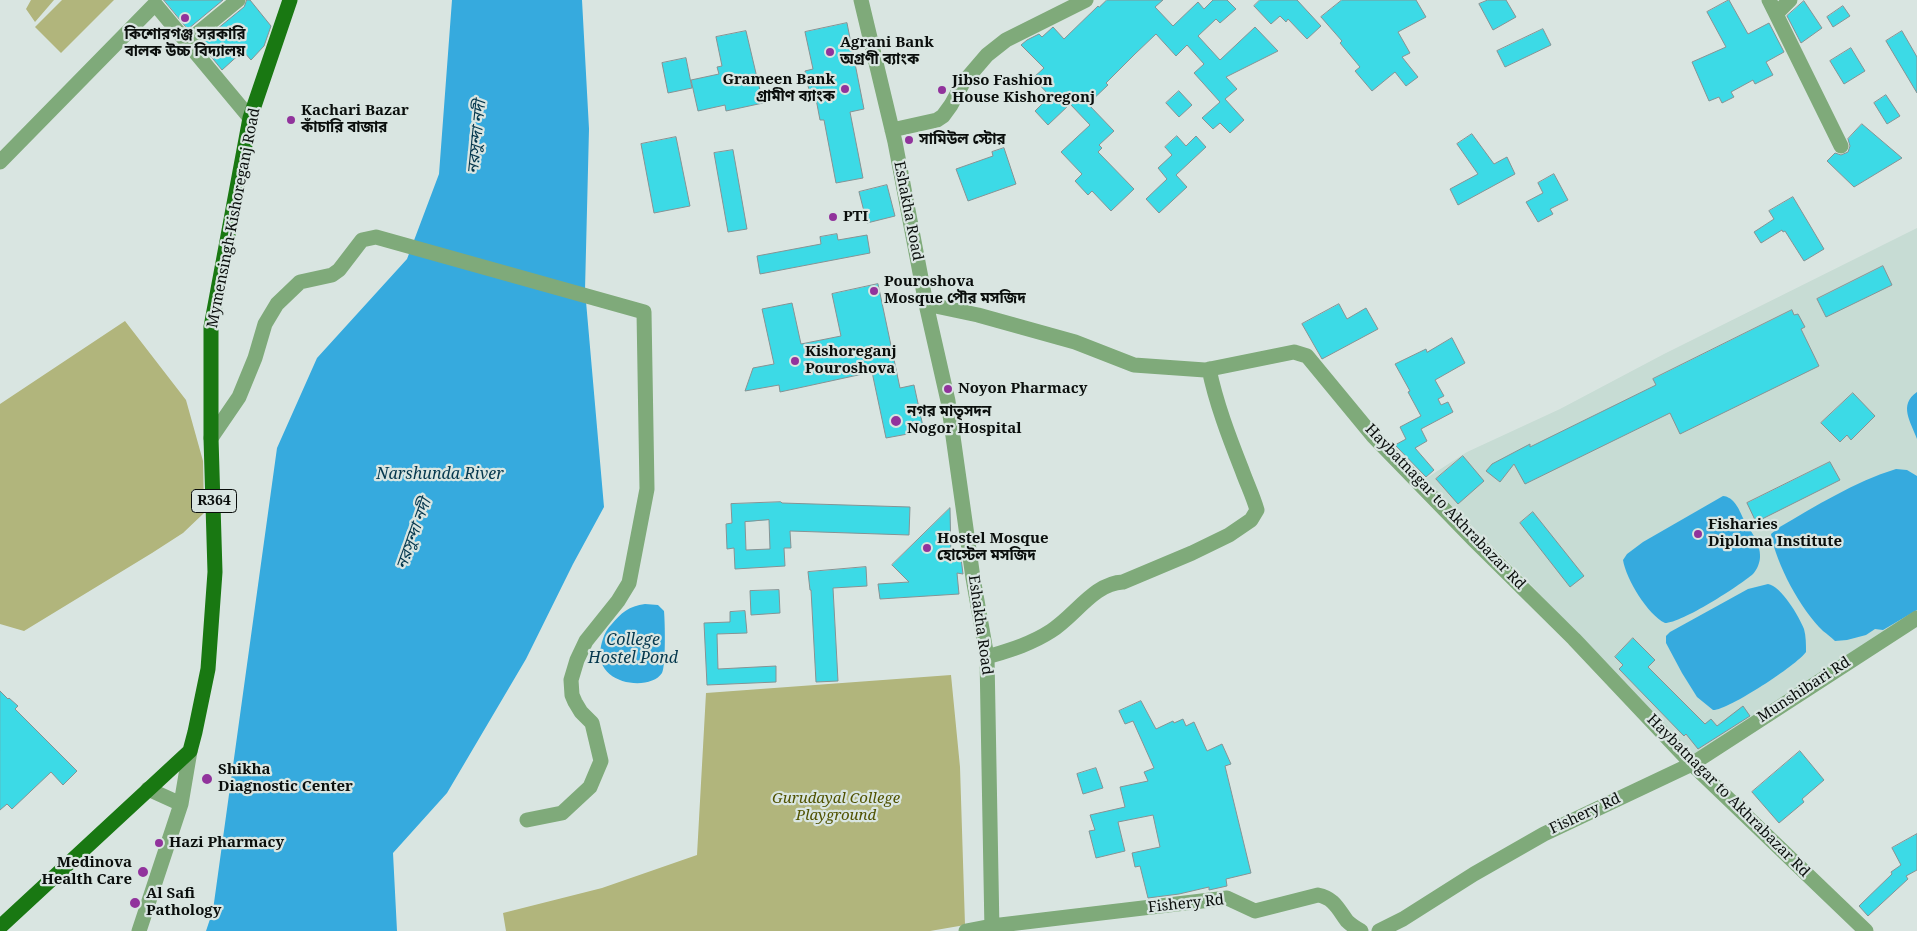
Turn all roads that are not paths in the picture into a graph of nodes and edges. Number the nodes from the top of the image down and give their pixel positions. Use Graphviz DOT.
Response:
graph roads {
  1 [pos="238,0"];
  2 [pos="290,0"];
  3 [pos="861,0"];
  4 [pos="1086,0"];
  5 [pos="1769,0"];
  6 [pos="1790,0"];
  7 [pos="153,2"];
  8 [pos="1776,14"];
  9 [pos="187,42"];
  10 [pos="250,118"];
  11 [pos="892,130"];
  12 [pos="1841,146"];
  13 [pos="0,162"];
  14 [pos="926,304"];
  15 [pos="1209,369"];
  16 [pos="211,438"];
  17 [pos="1917,618"];
  18 [pos="987,657"];
  19 [pos="190,750"];
  20 [pos="1692,764"];
  21 [pos="148,788"];
  22 [pos="181,804"];
  23 [pos="526,820"];
  24 [pos="0,927"];
  25 [pos="992,929"];
  26 [pos="139,931"];
  27 [pos="966,931"];
  28 [pos="1360,931"];
  29 [pos="1378,931"];
  30 [pos="1866,931"];
  1 -- 9 [label="street"];
  2 -- 10 [label="main road, Mymensingh-Kishoreganj Road / R364"];
  3 -- 11 [label="street, Eshakha Road"];
  4 -- 11 [label="street"];
  5 -- 8 [label="street"];
  6 -- 8 [label="street"];
  7 -- 9 [label="street"];
  7 -- 13 [label="street"];
  8 -- 12 [label="street"];
  9 -- 10 [label="street"];
  10 -- 16 [label="main road, Mymensingh-Kishoreganj Road / R364"];
  11 -- 14 [label="street, Eshakha Road"];
  14 -- 15 [label="street, Haybatnagar to Akhrabazar Rd"];
  14 -- 18 [label="street, Eshakha Road"];
  15 -- 18 [label="street"];
  15 -- 20 [label="street, Haybatnagar to Akhrabazar Rd"];
  16 -- 19 [label="main road, Mymensingh-Kishoreganj Road / R364"];
  16 -- 23 [label="street"];
  17 -- 20 [label="street, Munshibari Rd"];
  18 -- 25 [label="street, Eshakha Road"];
  19 -- 21 [label="main road"];
  19 -- 22 [label="street"];
  20 -- 29 [label="street, Fishery Rd"];
  20 -- 30 [label="street, Haybatnagar to Akhrabazar Rd"];
  21 -- 22 [label="street"];
  21 -- 24 [label="main road"];
  22 -- 26 [label="street"];
  25 -- 27 [label="street, Fishery Rd"];
  25 -- 28 [label="street, Fishery Rd"];
}
